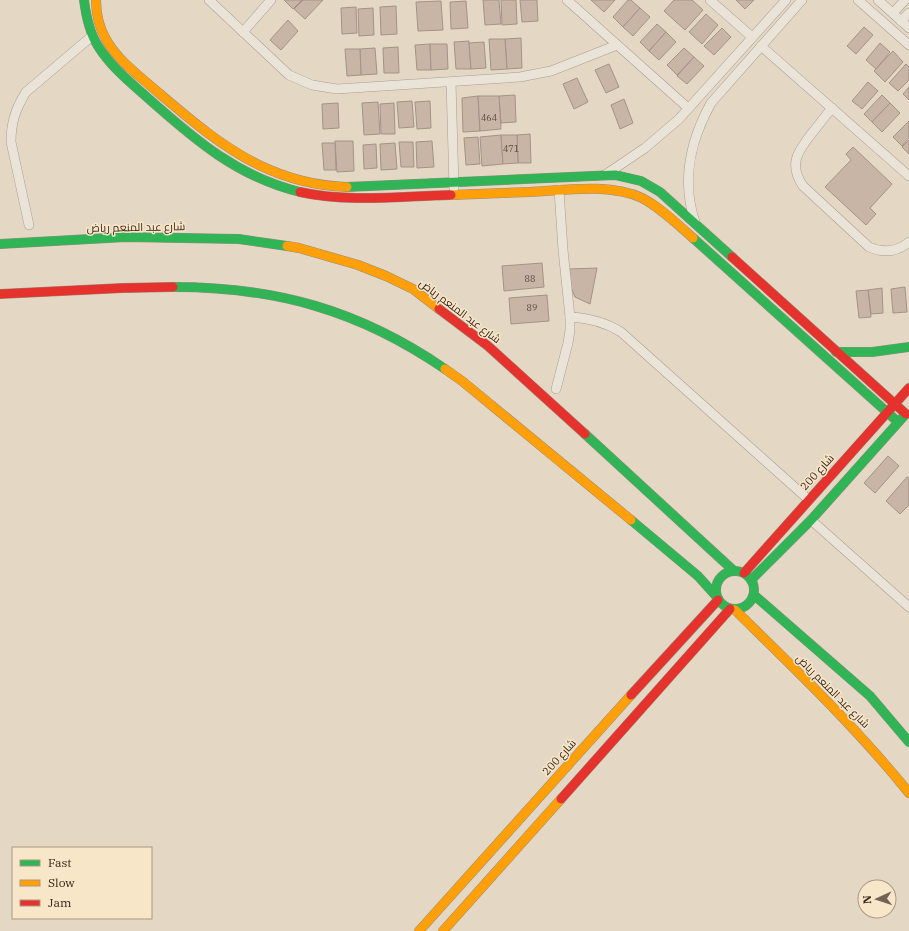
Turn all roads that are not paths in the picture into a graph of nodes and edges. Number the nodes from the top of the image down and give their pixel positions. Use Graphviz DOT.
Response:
graph roads {
  1 [pos="84,0"];
  2 [pos="96,0"];
  3 [pos="209,0"];
  4 [pos="271,0"];
  5 [pos="567,0"];
  6 [pos="710,0"];
  7 [pos="786,0"];
  8 [pos="802,0"];
  9 [pos="858,0"];
  10 [pos="878,0"];
  11 [pos="905,0"];
  12 [pos="893,13"];
  13 [pos="909,13"];
  14 [pos="901,21"];
  15 [pos="909,28"];
  16 [pos="243,32"];
  17 [pos="92,36"];
  18 [pos="752,37"];
  19 [pos="618,45"];
  20 [pos="909,45"];
  21 [pos="762,46"];
  22 [pos="451,82"];
  23 [pos="688,108"];
  24 [pos="832,108"];
  25 [pos="604,175"];
  26 [pos="909,176"];
  27 [pos="454,183"];
  28 [pos="560,190"];
  29 [pos="455,195"];
  30 [pos="696,225"];
  31 [pos="29,226"];
  32 [pos="688,234"];
  33 [pos="909,242"];
  34 [pos="0,244"];
  35 [pos="0,294"];
  36 [pos="570,316"];
  37 [pos="909,347"];
  38 [pos="836,352"];
  39 [pos="909,388"];
  40 [pos="556,389"];
  41 [pos="894,404"];
  42 [pos="887,412"];
  43 [pos="905,418"];
  44 [pos="809,500"];
  45 [pos="811,520"];
  46 [pos="734,571"];
  47 [pos="744,573"];
  48 [pos="751,580"];
  49 [pos="754,595"];
  50 [pos="717,598"];
  51 [pos="909,608"];
  52 [pos="733,610"];
  53 [pos="909,742"];
  54 [pos="909,793"];
  55 [pos="419,931"];
  56 [pos="443,931"];
  1 -- 17 [label="street"];
  2 -- 27 [label="street"];
  3 -- 16 [label="street"];
  4 -- 16 [label="street"];
  5 -- 19 [label="street"];
  6 -- 18 [label="street"];
  7 -- 18 [label="street"];
  8 -- 21 [label="street"];
  9 -- 20 [label="street"];
  10 -- 12 [label="street"];
  11 -- 12 [label="street"];
  12 -- 14 [label="street"];
  13 -- 14 [label="street"];
  14 -- 15 [label="street"];
  16 -- 22 [label="street"];
  17 -- 29 [label="street"];
  17 -- 31 [label="street"];
  18 -- 23 [label="street"];
  19 -- 22 [label="street"];
  19 -- 23 [label="street"];
  21 -- 24 [label="street"];
  21 -- 30 [label="street"];
  22 -- 27 [label="street"];
  23 -- 25 [label="street"];
  24 -- 26 [label="street"];
  24 -- 33 [label="street"];
  25 -- 27 [label="street"];
  25 -- 30 [label="street"];
  27 -- 29 [label="street"];
  28 -- 29 [label="street"];
  28 -- 32 [label="street"];
  28 -- 36 [label="street"];
  30 -- 32 [label="street"];
  30 -- 38 [label="street"];
  32 -- 42 [label="street"];
  34 -- 46 [label="street, شارع عبد المنعم رياض"];
  35 -- 50 [label="street"];
  36 -- 40 [label="street"];
  36 -- 44 [label="street"];
  37 -- 38 [label="street"];
  38 -- 41 [label="street"];
  39 -- 41 [label="street, شارع 200"];
  41 -- 42 [label="street, شارع 200"];
  41 -- 43 [label="street"];
  42 -- 43 [label="street"];
  42 -- 44 [label="street, شارع 200"];
  43 -- 45 [label="street"];
  44 -- 47 [label="street, شارع 200"];
  45 -- 48 [label="street"];
  45 -- 51 [label="street"];
  46 -- 47 [label="street"];
  46 -- 50 [label="street"];
  47 -- 48 [label="street"];
  48 -- 49 [label="street"];
  49 -- 52 [label="street"];
  49 -- 53 [label="street, شارع عبد المنعم رياض"];
  50 -- 52 [label="street"];
  50 -- 55 [label="street, شارع 200"];
  52 -- 54 [label="street, شارع عبد المنعم رياض"];
  52 -- 56 [label="street"];
}
